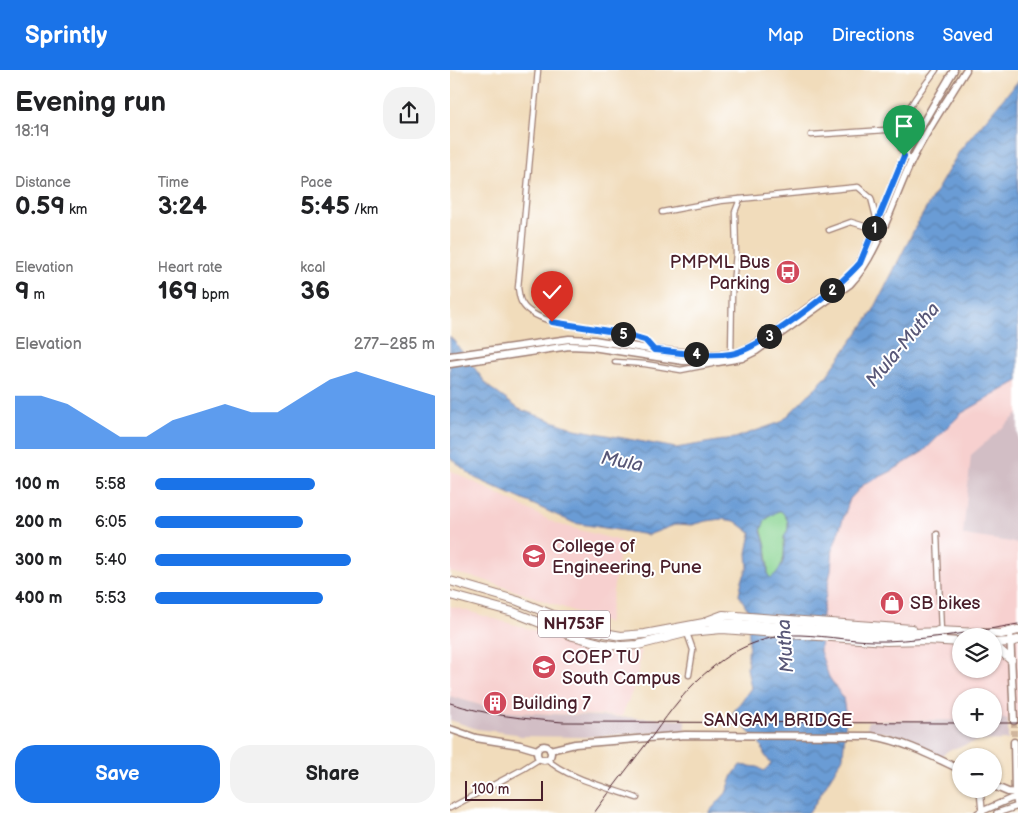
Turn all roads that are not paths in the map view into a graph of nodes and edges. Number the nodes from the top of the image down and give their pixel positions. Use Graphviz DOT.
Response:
graph roads {
  1 [pos="538,70"];
  2 [pos="936,70"];
  3 [pos="954,70"];
  4 [pos="966,70"];
  5 [pos="900,129"];
  6 [pos="811,135"];
  7 [pos="904,156"];
  8 [pos="912,160"];
  9 [pos="740,199"];
  10 [pos="662,212"];
  11 [pos="877,221"];
  12 [pos="874,229"];
  13 [pos="829,230"];
  14 [pos="654,354"];
  15 [pos="450,356"];
  16 [pos="731,358"];
  17 [pos="717,359"];
  18 [pos="615,362"];
  19 [pos="450,364"];
  20 [pos="937,534"];
  21 [pos="450,581"];
  22 [pos="450,595"];
  23 [pos="723,622"];
  24 [pos="1014,631"];
  25 [pos="942,632"];
  26 [pos="687,633"];
  27 [pos="887,634"];
  28 [pos="904,637"];
  29 [pos="952,641"];
  30 [pos="1014,641"];
  31 [pos="1002,652"];
  32 [pos="1011,660"];
  33 [pos="689,675"];
  34 [pos="1014,721"];
  35 [pos="450,729"];
  36 [pos="1014,742"];
  37 [pos="537,750"];
  38 [pos="550,750"];
  39 [pos="540,759"];
  40 [pos="547,759"];
  41 [pos="952,766"];
  42 [pos="1015,784"];
  43 [pos="1002,787"];
  44 [pos="1002,791"];
  45 [pos="1015,796"];
  46 [pos="637,798"];
  47 [pos="980,798"];
  48 [pos="1018,806"];
  49 [pos="450,808"];
  50 [pos="980,812"];
  51 [pos="997,813"];
  1 -- 14 [label="street"];
  2 -- 5 [label="street"];
  3 -- 7 [label="main road"];
  4 -- 8 [label="main road"];
  5 -- 6 [label="street"];
  5 -- 7 [label="street"];
  7 -- 8 [label="street"];
  7 -- 11 [label="main road"];
  8 -- 16 [label="main road"];
  9 -- 10 [label="street"];
  9 -- 11 [label="street"];
  9 -- 16 [label="street"];
  11 -- 12 [label="main road"];
  12 -- 13 [label="street"];
  12 -- 16 [label="main road"];
  14 -- 15 [label="main road"];
  14 -- 17 [label="main road"];
  14 -- 19 [label="main road"];
  16 -- 17 [label="main road"];
  17 -- 18 [label="street"];
  20 -- 25 [label="street"];
  21 -- 23 [label="highway, NH753F"];
  22 -- 26 [label="highway, NH753F"];
  23 -- 26 [label="highway, NH753F"];
  23 -- 27 [label="highway, NH753F"];
  23 -- 27 [label="highway, NH753F"];
  24 -- 25 [label="highway, NH753F"];
  24 -- 30 [label="main road"];
  25 -- 27 [label="highway, NH753F"];
  25 -- 28 [label="highway, NH753F"];
  26 -- 33 [label="street"];
  27 -- 28 [label="highway, NH753F"];
  28 -- 29 [label="highway, NH753F"];
  30 -- 32 [label="main road"];
  31 -- 32 [label="highway"];
  32 -- 34 [label="main road"];
  35 -- 37 [label="main road"];
  36 -- 42 [label="main road"];
  37 -- 38 [label="main road"];
  37 -- 39 [label="main road"];
  38 -- 40 [label="main road"];
  38 -- 41 [label="main road, SANGAM BRIDGE"];
  39 -- 40 [label="main road"];
  39 -- 49 [label="street"];
  40 -- 46 [label="street"];
  42 -- 43 [label="main road"];
  42 -- 45 [label="main road"];
  44 -- 45 [label="main road"];
  45 -- 48 [label="main road"];
  45 -- 50 [label="main road"];
  47 -- 50 [label="main road"];
  48 -- 51 [label="main road"];
}
